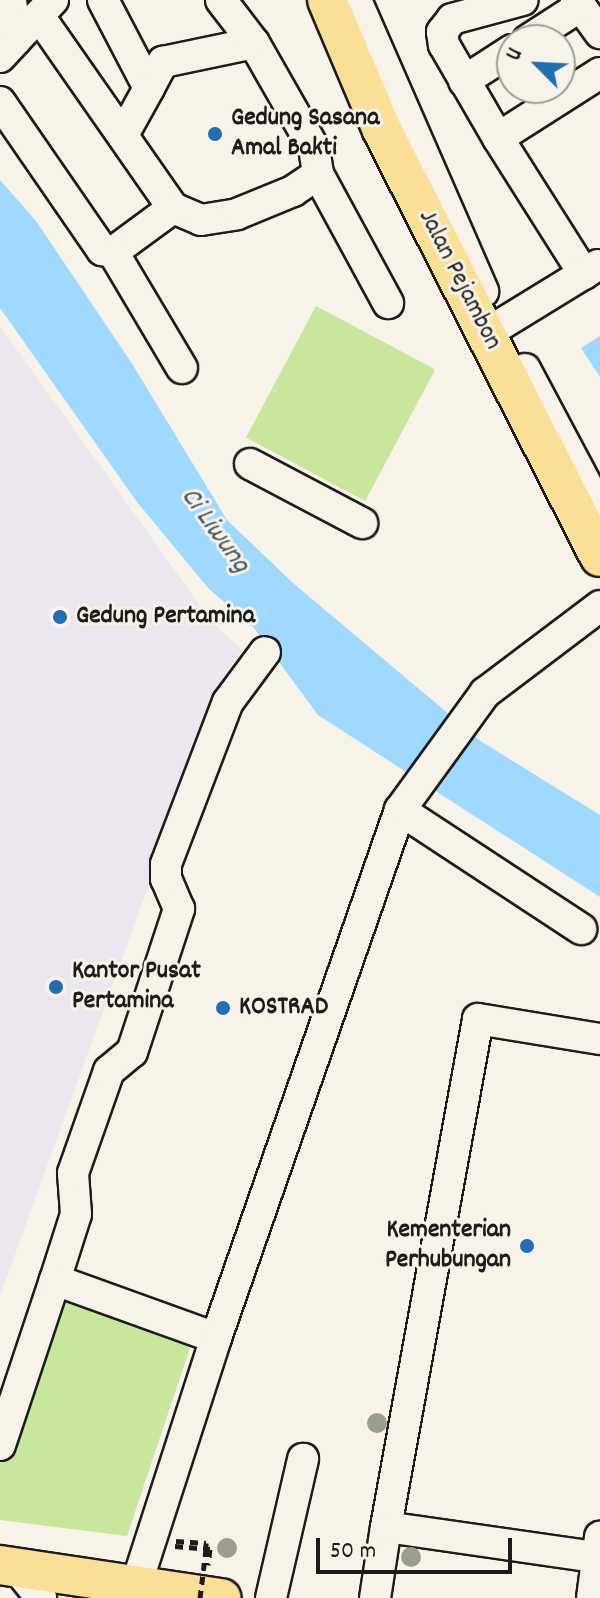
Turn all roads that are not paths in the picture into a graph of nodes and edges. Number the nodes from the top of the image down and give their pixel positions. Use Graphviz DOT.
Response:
graph roads {
  1 [pos="11,0"];
  2 [pos="103,0"];
  3 [pos="221,0"];
  4 [pos="327,0"];
  5 [pos="356,0"];
  6 [pos="523,0"];
  7 [pos="579,3"];
  8 [pos="46,8"];
  9 [pos="550,24"];
  10 [pos="600,33"];
  11 [pos="254,43"];
  12 [pos="8,48"];
  13 [pos="496,60"];
  14 [pos="600,73"];
  15 [pos="464,81"];
  16 [pos="149,88"];
  17 [pos="0,102"];
  18 [pos="123,135"];
  19 [pos="498,138"];
  20 [pos="318,174"];
  21 [pos="173,208"];
  22 [pos="113,252"];
  23 [pos="595,268"];
  24 [pos="388,303"];
  25 [pos="494,329"];
  26 [pos="182,368"];
  27 [pos="250,464"];
  28 [pos="600,510"];
  29 [pos="362,523"];
  30 [pos="600,557"];
  31 [pos="600,606"];
  32 [pos="265,652"];
  33 [pos="404,803"];
  34 [pos="581,929"];
  35 [pos="600,1039"];
  36 [pos="55,1280"];
  37 [pos="216,1338"];
  38 [pos="0,1445"];
  39 [pos="303,1459"];
  40 [pos="386,1527"];
  41 [pos="597,1547"];
  42 [pos="8,1566"];
  43 [pos="136,1585"];
  44 [pos="41,1598"];
  45 [pos="222,1598"];
  46 [pos="271,1598"];
  47 [pos="375,1598"];
  48 [pos="592,1598"];
  1 -- 12 [label="lane"];
  2 -- 16 [label="lane"];
  3 -- 11 [label="lane"];
  4 -- 25 [label="main road, Jalan Pejambon"];
  5 -- 25 [label="lane"];
  6 -- 15 [label="lane"];
  7 -- 9 [label="lane"];
  7 -- 10 [label="lane"];
  8 -- 12 [label="lane"];
  8 -- 18 [label="lane"];
  11 -- 16 [label="lane"];
  11 -- 20 [label="lane"];
  13 -- 15 [label="lane"];
  14 -- 19 [label="lane"];
  15 -- 19 [label="lane"];
  16 -- 18 [label="lane"];
  17 -- 22 [label="lane"];
  18 -- 21 [label="lane"];
  19 -- 23 [label="lane"];
  20 -- 21 [label="lane"];
  20 -- 24 [label="lane"];
  21 -- 22 [label="lane"];
  22 -- 26 [label="lane"];
  23 -- 25 [label="lane"];
  25 -- 28 [label="lane"];
  25 -- 30 [label="main road, Jalan Pejambon"];
  27 -- 29 [label="lane"];
  31 -- 33 [label="lane"];
  32 -- 36 [label="lane"];
  33 -- 34 [label="lane"];
  33 -- 37 [label="lane"];
  35 -- 40 [label="lane"];
  36 -- 37 [label="lane"];
  36 -- 38 [label="lane"];
  37 -- 43 [label="lane"];
  39 -- 46 [label="lane"];
  40 -- 41 [label="lane"];
  40 -- 47 [label="lane"];
  41 -- 48 [label="lane"];
  42 -- 43 [label="main road"];
  42 -- 44 [label="lane"];
  43 -- 45 [label="main road"];
}
